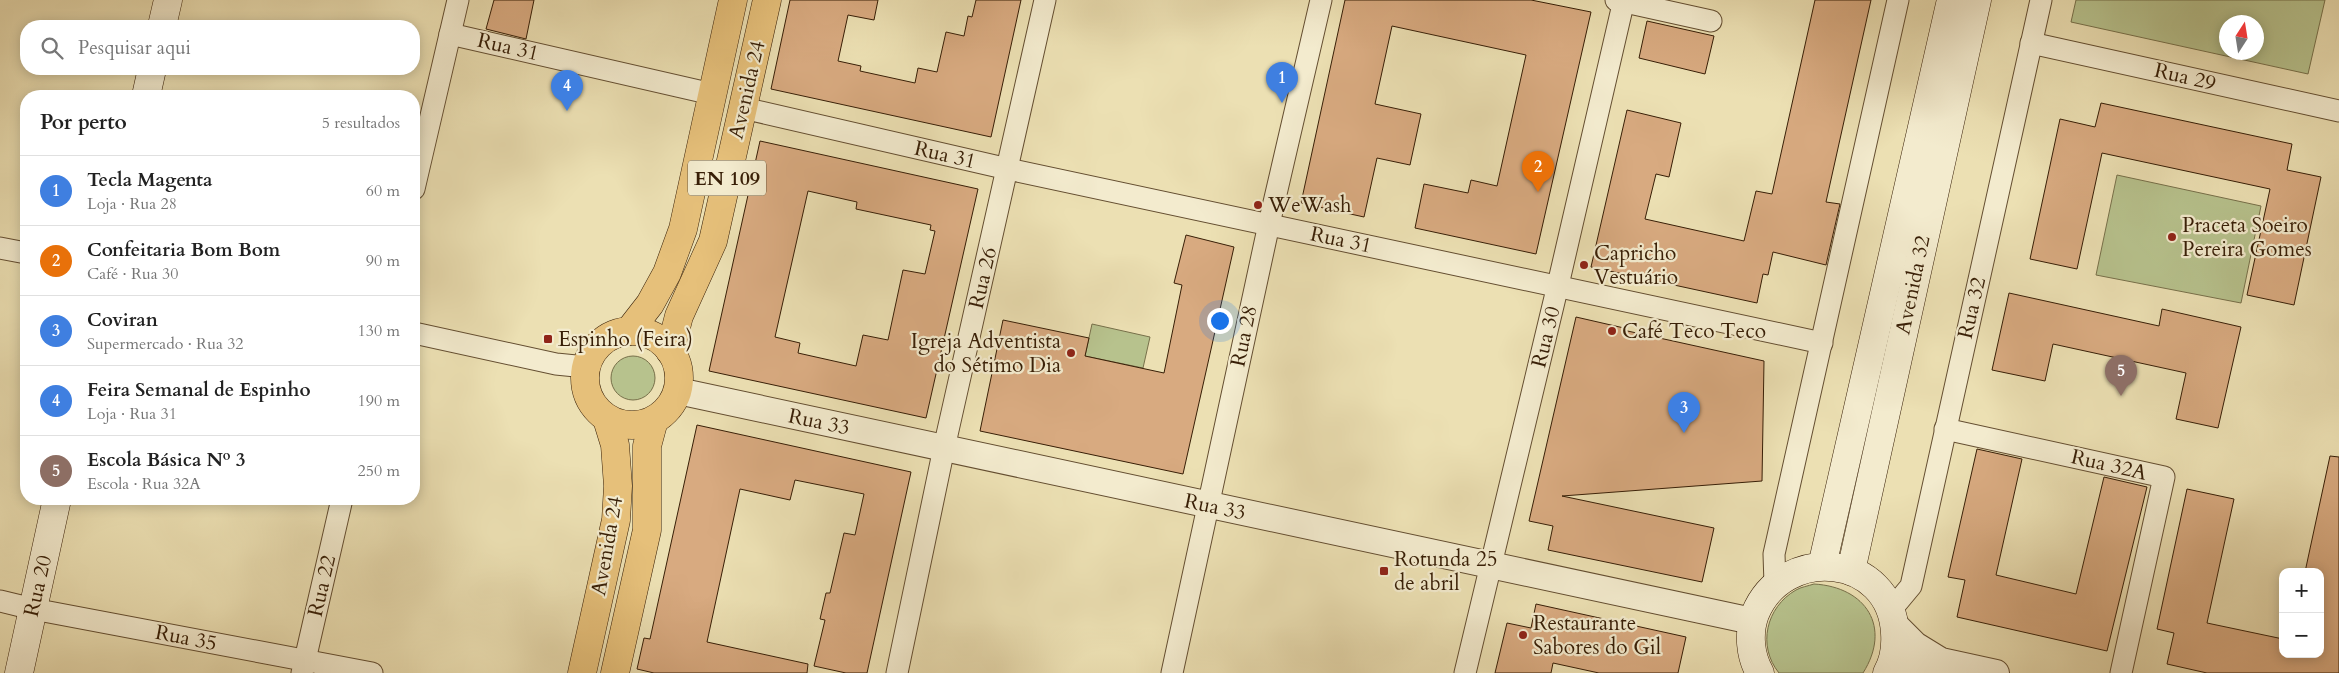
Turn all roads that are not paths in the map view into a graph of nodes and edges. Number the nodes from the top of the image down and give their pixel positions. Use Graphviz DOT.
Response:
graph roads {
  1 [pos="168,0"];
  2 [pos="458,0"];
  3 [pos="733,0"];
  4 [pos="768,0"];
  5 [pos="1046,0"];
  6 [pos="1321,0"];
  7 [pos="1621,0"];
  8 [pos="1898,0"];
  9 [pos="1951,0"];
  10 [pos="1977,0"];
  11 [pos="2041,0"];
  12 [pos="163,20"];
  13 [pos="1711,21"];
  14 [pos="450,34"];
  15 [pos="2031,43"];
  16 [pos="151,75"];
  17 [pos="147,90"];
  18 [pos="712,94"];
  19 [pos="743,108"];
  20 [pos="2339,111"];
  21 [pos="420,163"];
  22 [pos="1008,170"];
  23 [pos="1269,224"];
  24 [pos="0,248"];
  25 [pos="20,252"];
  26 [pos="1558,286"];
  27 [pos="629,331"];
  28 [pos="420,334"];
  29 [pos="1822,343"];
  30 [pos="670,351"];
  31 [pos="586,366"];
  32 [pos="678,391"];
  33 [pos="607,419"];
  34 [pos="654,420"];
  35 [pos="1945,429"];
  36 [pos="944,448"];
  37 [pos="57,505"];
  38 [pos="341,505"];
  39 [pos="1207,505"];
  40 [pos="1491,566"];
  41 [pos="1822,566"];
  42 [pos="1850,571"];
  43 [pos="1775,584"];
  44 [pos="0,601"];
  45 [pos="33,609"];
  46 [pos="1893,618"];
  47 [pos="1752,621"];
  48 [pos="1941,661"];
  49 [pos="303,666"];
  50 [pos="1756,671"];
  51 [pos="19,673"];
  52 [pos="372,673"];
  53 [pos="582,673"];
  54 [pos="615,673"];
  55 [pos="896,673"];
  56 [pos="1172,673"];
  57 [pos="1465,673"];
  58 [pos="1887,673"];
  59 [pos="1900,673"];
  60 [pos="1996,673"];
  61 [pos="2121,673"];
  1 -- 12 [label="main road"];
  2 -- 14 [label="street"];
  3 -- 18 [label="main road, Avenida 24 / EN 109"];
  4 -- 19 [label="main road, Avenida 24 / EN 109"];
  5 -- 22 [label="street, Rua 26"];
  6 -- 23 [label="street, Rua 28"];
  7 -- 13 [label="street"];
  7 -- 26 [label="street, Rua 30"];
  8 -- 29 [label="street"];
  9 -- 41 [label="main road, Avenida 32"];
  10 -- 42 [label="main road, Avenida 32"];
  11 -- 15 [label="street, Rua 32"];
  14 -- 18 [label="street, Rua 31"];
  14 -- 21 [label="street"];
  15 -- 20 [label="street, Rua 29"];
  15 -- 35 [label="street, Rua 32"];
  16 -- 17 [label="main road"];
  18 -- 27 [label="main road, Avenida 24 / EN 109"];
  19 -- 22 [label="street, Rua 31"];
  19 -- 30 [label="main road, Avenida 24 / EN 109"];
  22 -- 23 [label="street, Rua 31"];
  22 -- 36 [label="street, Rua 26"];
  23 -- 26 [label="street, Rua 31"];
  23 -- 39 [label="street, Rua 28"];
  24 -- 25 [label="street"];
  26 -- 29 [label="street, Rua 31"];
  26 -- 40 [label="street, Rua 30"];
  27 -- 30 [label="main road"];
  27 -- 31 [label="main road"];
  28 -- 31 [label="street"];
  29 -- 43 [label="street"];
  30 -- 32 [label="main road"];
  31 -- 33 [label="main road, Avenida 24"];
  32 -- 34 [label="main road"];
  32 -- 36 [label="street, Rua 33"];
  33 -- 34 [label="main road"];
  33 -- 53 [label="main road, Avenida 24"];
  34 -- 54 [label="main road, Avenida 24"];
  35 -- 46 [label="street, Rua 32"];
  35 -- 61 [label="street, Rua 32A"];
  36 -- 39 [label="street, Rua 33"];
  36 -- 55 [label="street, Rua 26"];
  37 -- 45 [label="main road, Rua 20"];
  38 -- 49 [label="street, Rua 22"];
  39 -- 40 [label="street, Rua 33"];
  39 -- 56 [label="street, Rua 28"];
  40 -- 47 [label="street, Rua 33"];
  40 -- 57 [label="street, Rua 30"];
  41 -- 42 [label="main road"];
  41 -- 43 [label="main road"];
  42 -- 46 [label="main road"];
  43 -- 47 [label="main road"];
  44 -- 45 [label="street, Rua 35"];
  45 -- 49 [label="street, Rua 35"];
  45 -- 51 [label="main road, Rua 20"];
  46 -- 48 [label="street"];
  46 -- 58 [label="main road"];
  47 -- 50 [label="main road"];
  48 -- 59 [label="street"];
  48 -- 60 [label="street"];
  49 -- 52 [label="street, Rua 35"];
}
